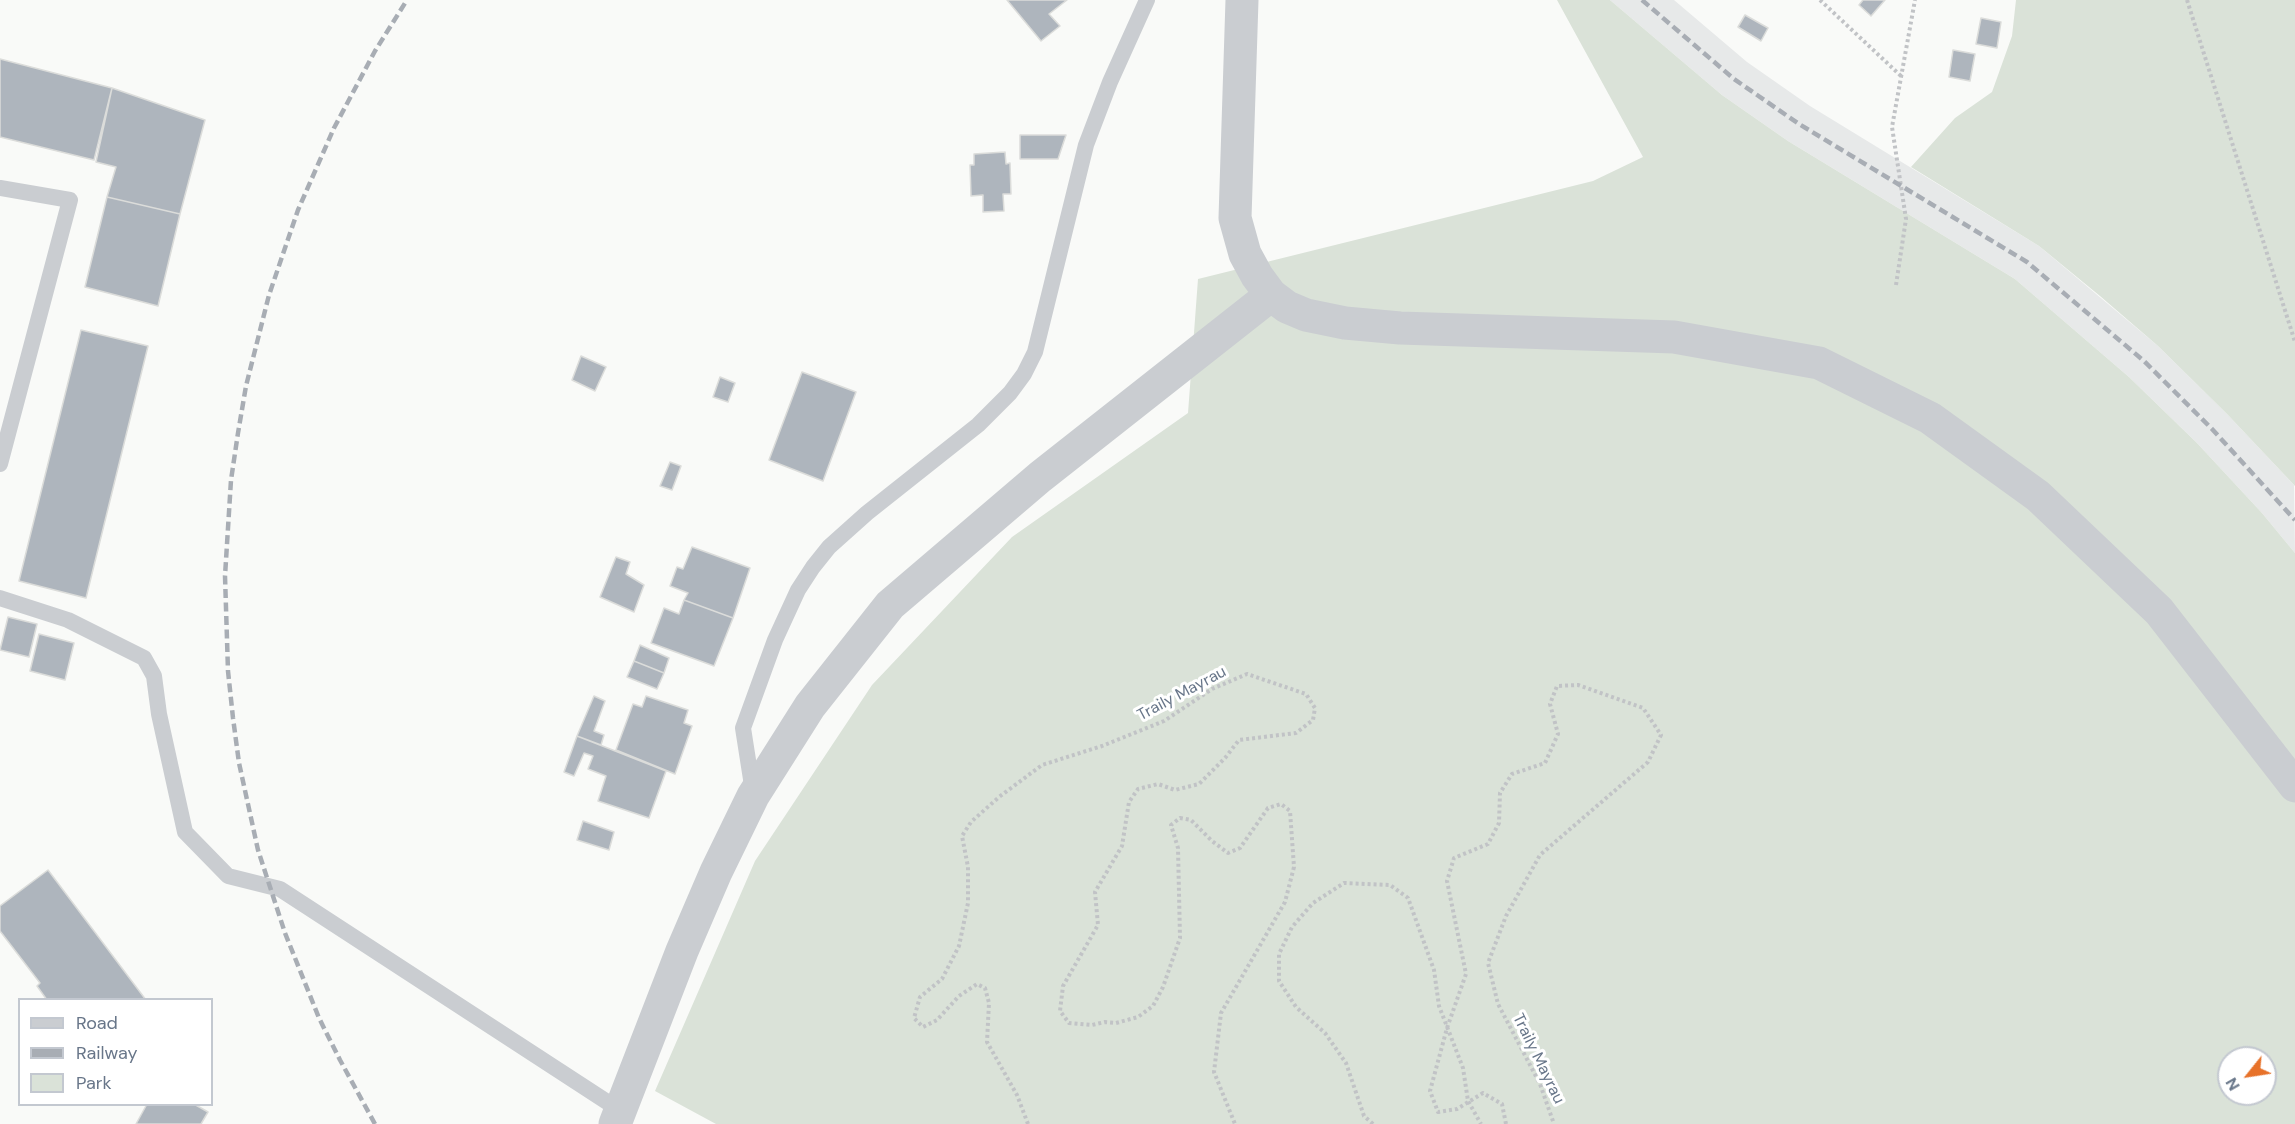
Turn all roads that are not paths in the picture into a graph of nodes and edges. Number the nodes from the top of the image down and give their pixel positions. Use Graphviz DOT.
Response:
graph roads {
  1 [pos="1147,0"];
  2 [pos="1242,0"];
  3 [pos="0,188"];
  4 [pos="1271,295"];
  5 [pos="0,464"];
  6 [pos="0,598"];
  7 [pos="2295,786"];
  8 [pos="753,796"];
  9 [pos="618,1117"];
  1 -- 8 [label="lane"];
  2 -- 4 [label="street"];
  3 -- 5 [label="lane"];
  4 -- 7 [label="street"];
  4 -- 8 [label="street"];
  6 -- 9 [label="lane"];
  8 -- 9 [label="street"];
}
